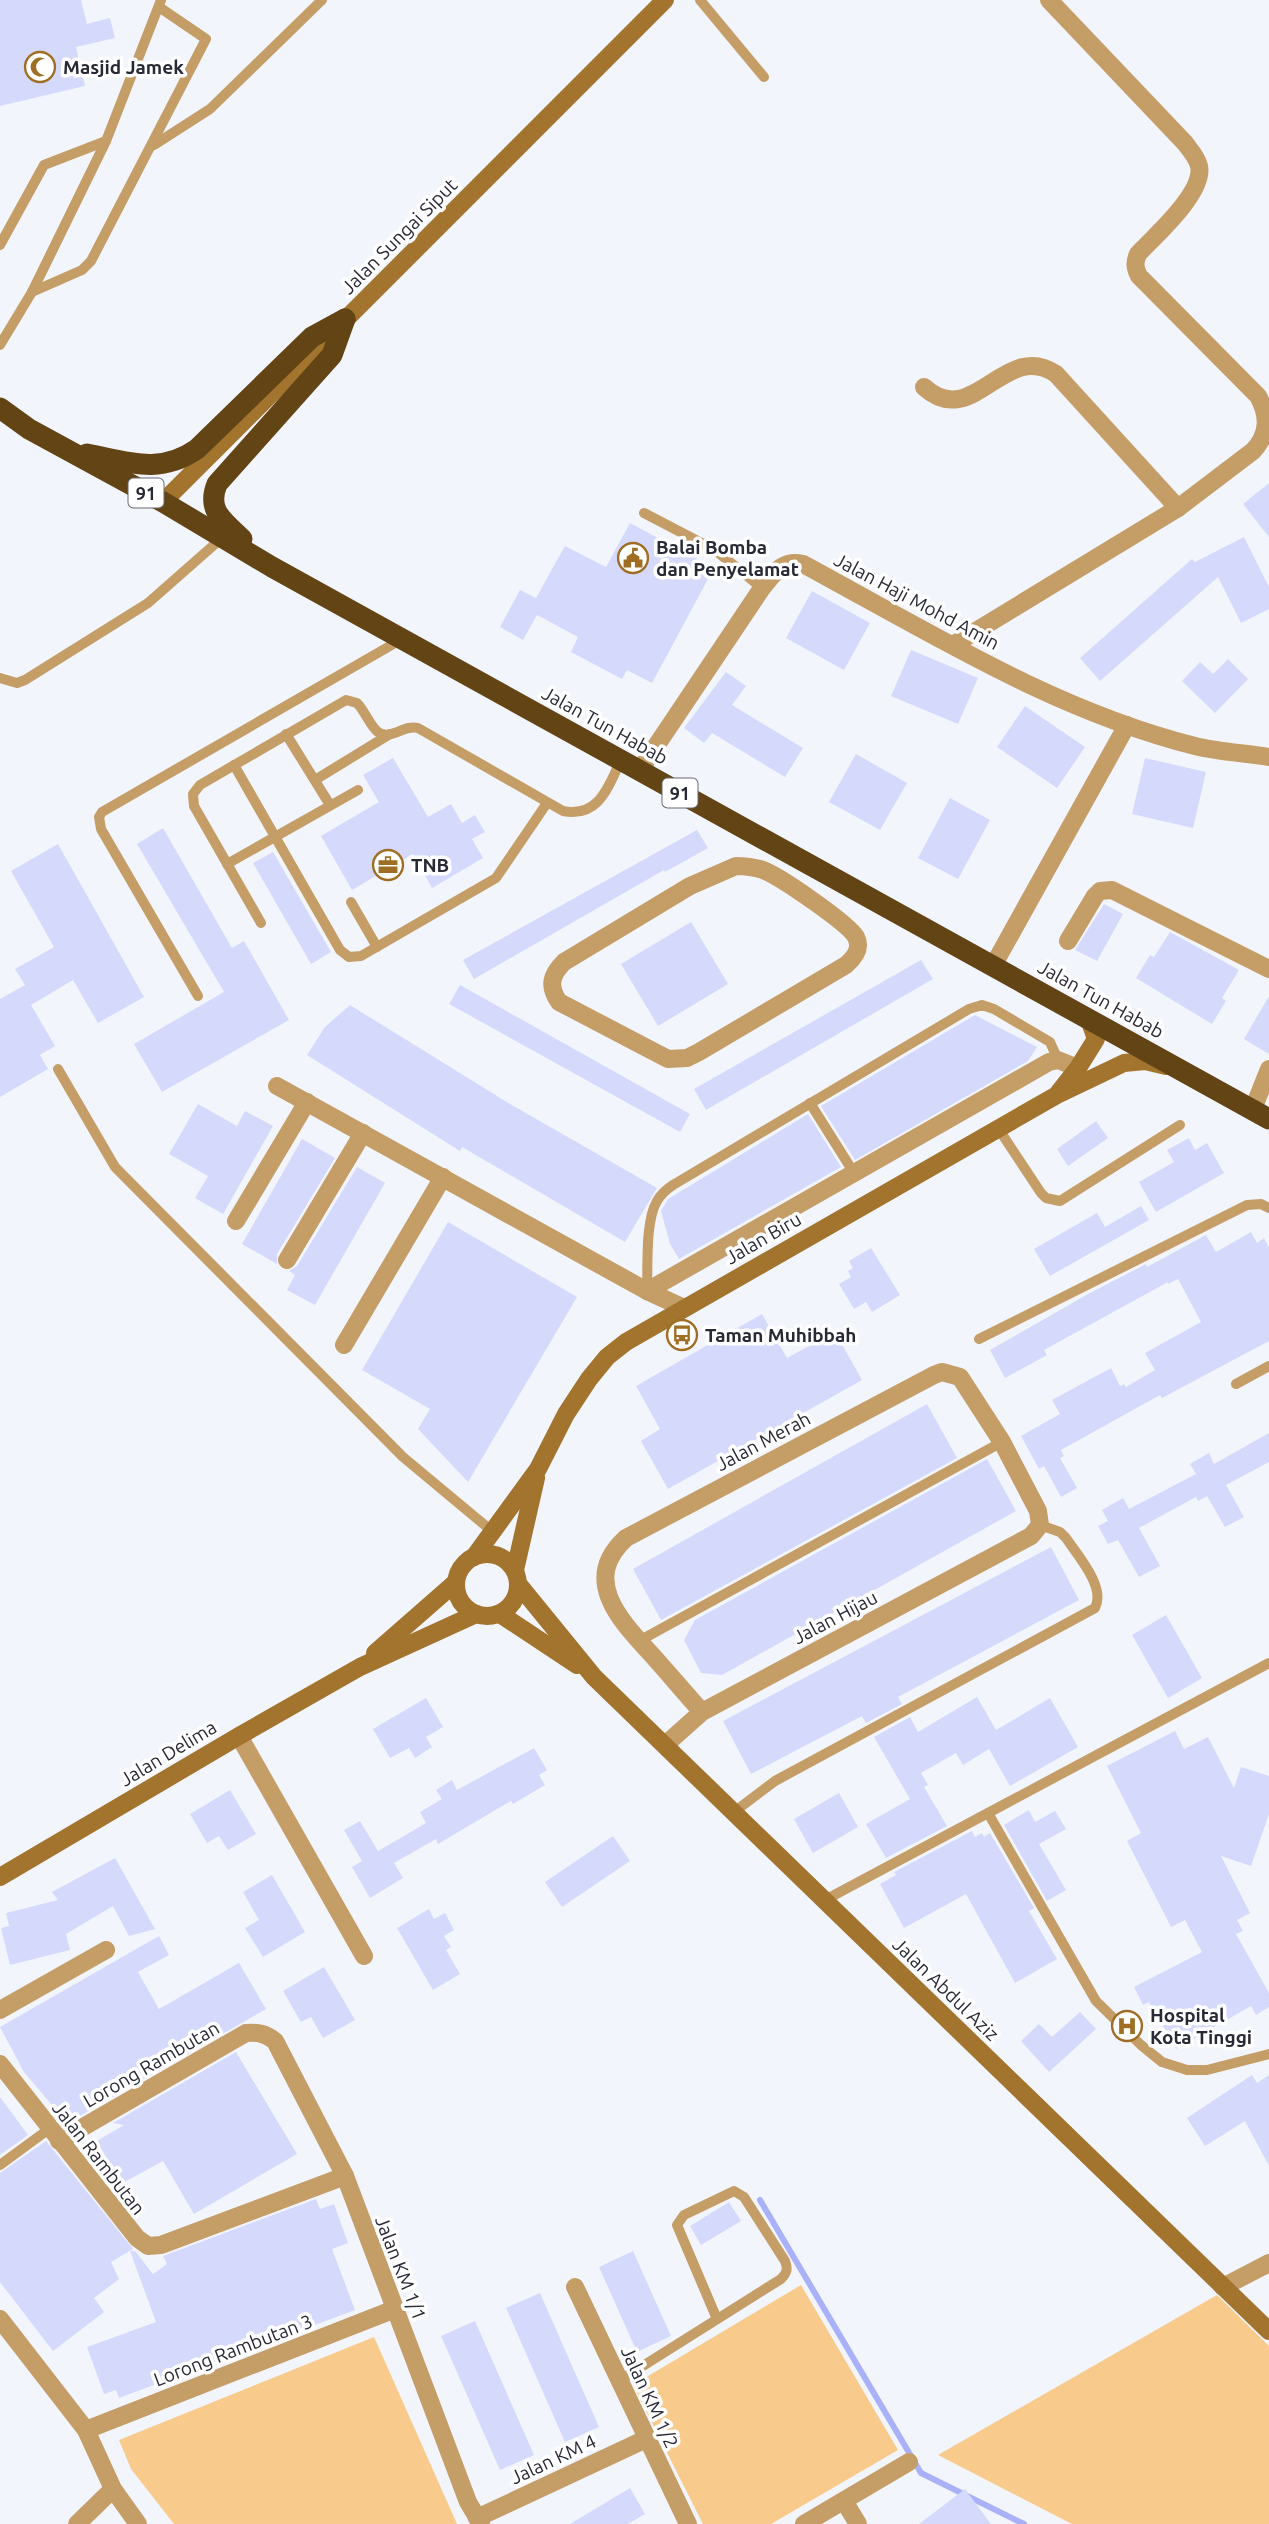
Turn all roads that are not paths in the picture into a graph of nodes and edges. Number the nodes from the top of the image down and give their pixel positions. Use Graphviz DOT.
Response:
graph roads {
  1 [pos="322,0"];
  2 [pos="700,0"];
  3 [pos="1049,0"];
  4 [pos="657,2"];
  5 [pos="160,3"];
  6 [pos="764,78"];
  7 [pos="106,142"];
  8 [pos="151,146"];
  9 [pos="0,246"];
  10 [pos="32,292"];
  11 [pos="345,319"];
  12 [pos="2,337"];
  13 [pos="924,387"];
  14 [pos="0,408"];
  15 [pos="0,419"];
  16 [pos="29,429"];
  17 [pos="68,450"];
  18 [pos="163,502"];
  19 [pos="1178,508"];
  20 [pos="644,513"];
  21 [pos="223,537"];
  22 [pos="272,567"];
  23 [pos="762,588"];
  24 [pos="402,639"];
  25 [pos="953,645"];
  26 [pos="0,678"];
  27 [pos="1127,725"];
  28 [pos="286,734"];
  29 [pos="390,734"];
  30 [pos="1269,757"];
  31 [pos="234,765"];
  32 [pos="631,765"];
  33 [pos="315,780"];
  34 [pos="358,790"];
  35 [pos="547,803"];
  36 [pos="330,805"];
  37 [pos="276,836"];
  38 [pos="227,864"];
  39 [pos="843,883"];
  40 [pos="351,902"];
  41 [pos="819,906"];
  42 [pos="261,923"];
  43 [pos="1068,941"];
  44 [pos="377,947"];
  45 [pos="993,966"];
  46 [pos="1269,968"];
  47 [pos="198,996"];
  48 [pos="1089,1019"];
  49 [pos="1058,1060"];
  50 [pos="1078,1068"];
  51 [pos="58,1069"];
  52 [pos="1269,1069"];
  53 [pos="1184,1072"];
  54 [pos="277,1086"];
  55 [pos="1057,1095"];
  56 [pos="307,1102"];
  57 [pos="810,1103"];
  58 [pos="1261,1114"];
  59 [pos="1180,1125"];
  60 [pos="998,1128"];
  61 [pos="363,1133"];
  62 [pos="854,1173"];
  63 [pos="443,1177"];
  64 [pos="1269,1208"];
  65 [pos="236,1221"];
  66 [pos="287,1260"];
  67 [pos="647,1291"];
  68 [pos="684,1308"];
  69 [pos="979,1339"];
  70 [pos="344,1345"];
  71 [pos="1269,1366"];
  72 [pos="1236,1384"];
  73 [pos="1002,1442"];
  74 [pos="538,1469"];
  75 [pos="1036,1530"];
  76 [pos="493,1532"];
  77 [pos="474,1557"];
  78 [pos="517,1577"];
  79 [pos="456,1582"];
  80 [pos="476,1614"];
  81 [pos="500,1614"];
  82 [pos="639,1641"];
  83 [pos="1269,1663"];
  84 [pos="360,1667"];
  85 [pos="594,1677"];
  86 [pos="702,1712"];
  87 [pos="239,1736"];
  88 [pos="665,1745"];
  89 [pos="734,1812"];
  90 [pos="988,1813"];
  91 [pos="0,1877"];
  92 [pos="825,1900"];
  93 [pos="106,1950"];
  94 [pos="364,1955"];
  95 [pos="0,2010"];
  96 [pos="267,2034"];
  97 [pos="1269,2054"];
  98 [pos="0,2064"];
  99 [pos="54,2135"];
  100 [pos="0,2165"];
  101 [pos="345,2176"];
  102 [pos="1269,2263"];
  103 [pos="575,2287"];
  104 [pos="1223,2287"];
  105 [pos="395,2309"];
  106 [pos="0,2319"];
  107 [pos="717,2319"];
  108 [pos="1269,2331"];
  109 [pos="619,2381"];
  110 [pos="86,2430"];
  111 [pos="646,2439"];
  112 [pos="909,2462"];
  113 [pos="113,2489"];
  114 [pos="844,2501"];
  115 [pos="479,2521"];
  116 [pos="77,2524"];
  117 [pos="138,2524"];
  118 [pos="688,2524"];
  119 [pos="804,2524"];
  120 [pos="858,2524"];
  1 -- 8 [label="lane"];
  2 -- 6 [label="lane"];
  3 -- 19 [label="street"];
  4 -- 11 [label="street, Jalan Sungai Siput"];
  5 -- 7 [label="lane"];
  5 -- 8 [label="lane"];
  7 -- 9 [label="lane"];
  7 -- 10 [label="lane"];
  8 -- 10 [label="lane"];
  10 -- 12 [label="lane"];
  11 -- 17 [label="highway"];
  11 -- 18 [label="street, Jalan Sungai Siput"];
  11 -- 22 [label="highway"];
  13 -- 19 [label="street"];
  14 -- 16 [label="highway, Jalan Tun Habab / 91"];
  15 -- 16 [label="highway, Jalan Tun Habab / 91"];
  16 -- 17 [label="highway, Jalan Tun Habab / 91"];
  17 -- 18 [label="highway, Jalan Tun Habab / 91"];
  18 -- 21 [label="highway, Jalan Tun Habab / 91"];
  19 -- 25 [label="street"];
  20 -- 23 [label="lane"];
  21 -- 22 [label="highway, Jalan Tun Habab / 91"];
  21 -- 26 [label="lane"];
  22 -- 24 [label="highway, Jalan Tun Habab / 91"];
  23 -- 25 [label="street, Jalan Haji Mohd Amin"];
  23 -- 32 [label="street, Jalan Haji Mohd Amin"];
  24 -- 32 [label="highway, Jalan Tun Habab / 91"];
  24 -- 47 [label="lane"];
  25 -- 27 [label="street, Jalan Haji Mohd Amin"];
  27 -- 30 [label="street, Jalan Haji Mohd Amin"];
  27 -- 45 [label="street"];
  28 -- 29 [label="lane"];
  28 -- 31 [label="lane"];
  28 -- 33 [label="lane"];
  29 -- 33 [label="lane"];
  29 -- 35 [label="lane"];
  31 -- 37 [label="lane"];
  31 -- 38 [label="lane"];
  32 -- 35 [label="lane"];
  32 -- 39 [label="highway, Jalan Tun Habab / 91"];
  33 -- 36 [label="lane"];
  34 -- 36 [label="lane"];
  35 -- 44 [label="lane"];
  36 -- 37 [label="lane"];
  37 -- 38 [label="lane"];
  37 -- 44 [label="lane"];
  38 -- 42 [label="lane"];
  39 -- 41 [label="street"];
  39 -- 45 [label="highway, Jalan Tun Habab / 91"];
  40 -- 44 [label="lane"];
  41 -- 41 [label="street"];
  43 -- 46 [label="street"];
  45 -- 48 [label="highway, Jalan Tun Habab / 91"];
  48 -- 50 [label="street, Jalan Biru"];
  48 -- 53 [label="highway, Jalan Tun Habab / 91"];
  49 -- 50 [label="street"];
  49 -- 57 [label="lane"];
  49 -- 62 [label="street"];
  50 -- 55 [label="street, Jalan Biru"];
  51 -- 76 [label="lane"];
  52 -- 58 [label="street"];
  53 -- 55 [label="street, Jalan Biru"];
  53 -- 58 [label="highway, Jalan Tun Habab / 91"];
  54 -- 56 [label="street"];
  55 -- 60 [label="street, Jalan Biru"];
  56 -- 61 [label="street"];
  56 -- 65 [label="street"];
  57 -- 62 [label="lane"];
  57 -- 67 [label="lane"];
  59 -- 60 [label="lane"];
  60 -- 68 [label="street, Jalan Biru"];
  61 -- 63 [label="street"];
  61 -- 66 [label="street"];
  62 -- 67 [label="street"];
  63 -- 67 [label="street"];
  63 -- 70 [label="street"];
  64 -- 69 [label="lane"];
  67 -- 68 [label="street"];
  68 -- 74 [label="street, Jalan Biru"];
  71 -- 72 [label="lane"];
  73 -- 75 [label="street"];
  73 -- 82 [label="lane"];
  73 -- 82 [label="street, Jalan Merah"];
  74 -- 76 [label="street, Jalan Biru"];
  74 -- 78 [label="street, Jalan Biru"];
  75 -- 86 [label="street, Jalan Hijau"];
  75 -- 89 [label="lane"];
  76 -- 77 [label="street, Jalan Biru"];
  77 -- 78 [label="street"];
  77 -- 79 [label="street"];
  78 -- 81 [label="street"];
  78 -- 85 [label="street"];
  79 -- 80 [label="street"];
  79 -- 84 [label="street, Jalan Delima"];
  80 -- 81 [label="street"];
  80 -- 84 [label="street, Jalan Delima"];
  81 -- 85 [label="street"];
  82 -- 86 [label="street"];
  83 -- 90 [label="lane"];
  84 -- 87 [label="street, Jalan Delima"];
  85 -- 88 [label="street, Jalan Abdul Aziz"];
  86 -- 88 [label="street, Jalan Hijau"];
  87 -- 91 [label="street, Jalan Delima"];
  87 -- 94 [label="street"];
  88 -- 89 [label="street, Jalan Abdul Aziz"];
  89 -- 92 [label="street, Jalan Abdul Aziz"];
  90 -- 92 [label="lane"];
  90 -- 97 [label="lane"];
  92 -- 104 [label="street, Jalan Abdul Aziz"];
  93 -- 95 [label="street"];
  96 -- 99 [label="street, Lorong Rambutan"];
  96 -- 101 [label="street, Jalan KM 1/1"];
  98 -- 99 [label="street, Jalan Rambutan"];
  99 -- 100 [label="lane"];
  99 -- 101 [label="street, Jalan Rambutan"];
  101 -- 105 [label="street, Jalan KM 1/1"];
  102 -- 104 [label="street"];
  103 -- 109 [label="street, Jalan KM 1/2"];
  104 -- 108 [label="street, Jalan Abdul Aziz"];
  105 -- 110 [label="street, Lorong Rambutan 3"];
  105 -- 115 [label="street, Jalan KM 1/1"];
  106 -- 110 [label="street"];
  107 -- 107 [label="lane"];
  107 -- 109 [label="lane"];
  109 -- 111 [label="street, Jalan KM 1/2"];
  110 -- 113 [label="street"];
  111 -- 115 [label="street, Jalan KM 4"];
  111 -- 118 [label="street, Jalan KM 1/2"];
  112 -- 114 [label="street"];
  113 -- 116 [label="street"];
  113 -- 117 [label="street"];
  114 -- 119 [label="street"];
  114 -- 120 [label="street"];
}
